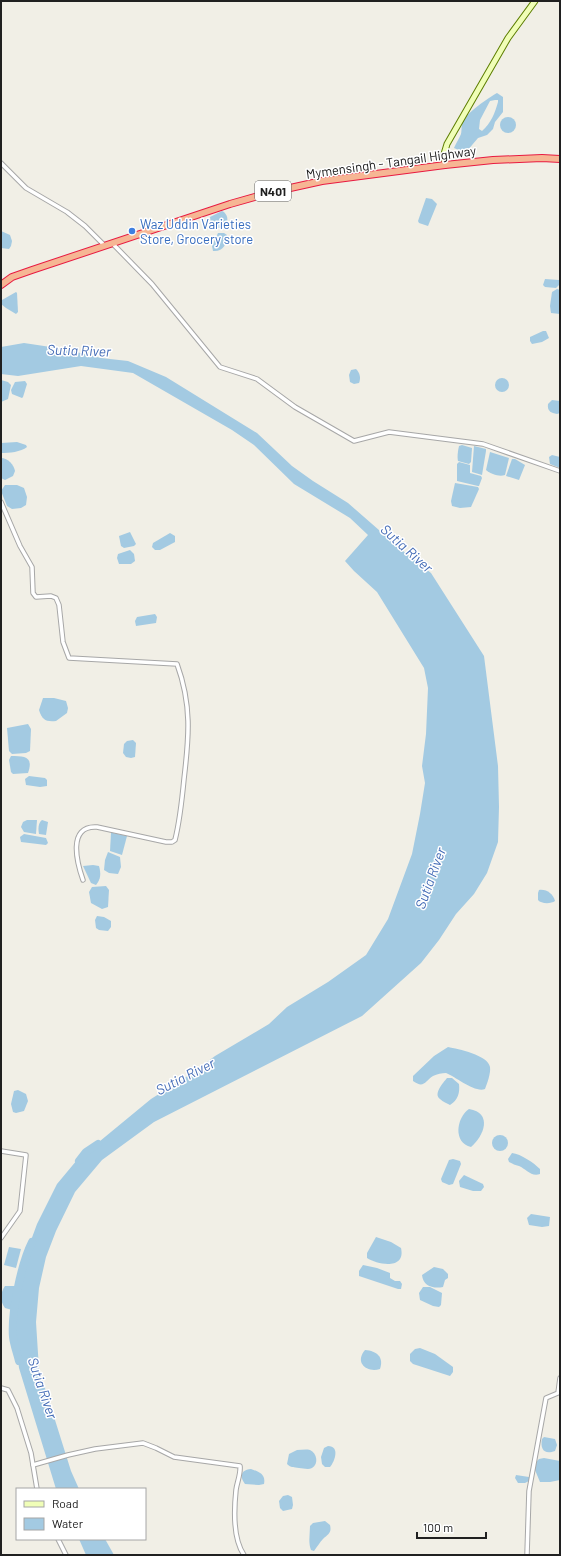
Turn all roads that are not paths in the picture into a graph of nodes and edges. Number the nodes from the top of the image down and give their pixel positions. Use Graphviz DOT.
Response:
graph roads {
  1 [pos="535,1"];
  2 [pos="560,159"];
  3 [pos="1,163"];
  4 [pos="445,165"];
  5 [pos="112,243"];
  6 [pos="104,245"];
  7 [pos="1,285"];
  8 [pos="560,471"];
  9 [pos="1,502"];
  10 [pos="83,880"];
  11 [pos="1,1151"];
  12 [pos="1,1238"];
  13 [pos="560,1378"];
  14 [pos="1,1388"];
  15 [pos="33,1465"];
  16 [pos="37,1488"];
  17 [pos="58,1540"];
  18 [pos="66,1555"];
  19 [pos="244,1555"];
  20 [pos="526,1555"];
  1 -- 4 [label="main road"];
  2 -- 4 [label="highway, Mymensingh - Tangail Highway / N401"];
  3 -- 6 [label="street"];
  4 -- 5 [label="highway, Mymensingh - Tangail Highway / N401"];
  5 -- 6 [label="highway, Mymensingh - Tangail Highway / N401"];
  5 -- 8 [label="street"];
  6 -- 7 [label="highway, Mymensingh - Tangail Highway / N401"];
  9 -- 10 [label="street"];
  11 -- 12 [label="street"];
  13 -- 20 [label="street"];
  14 -- 15 [label="street"];
  15 -- 16 [label="street"];
  15 -- 19 [label="street"];
  17 -- 18 [label="street"];
}
